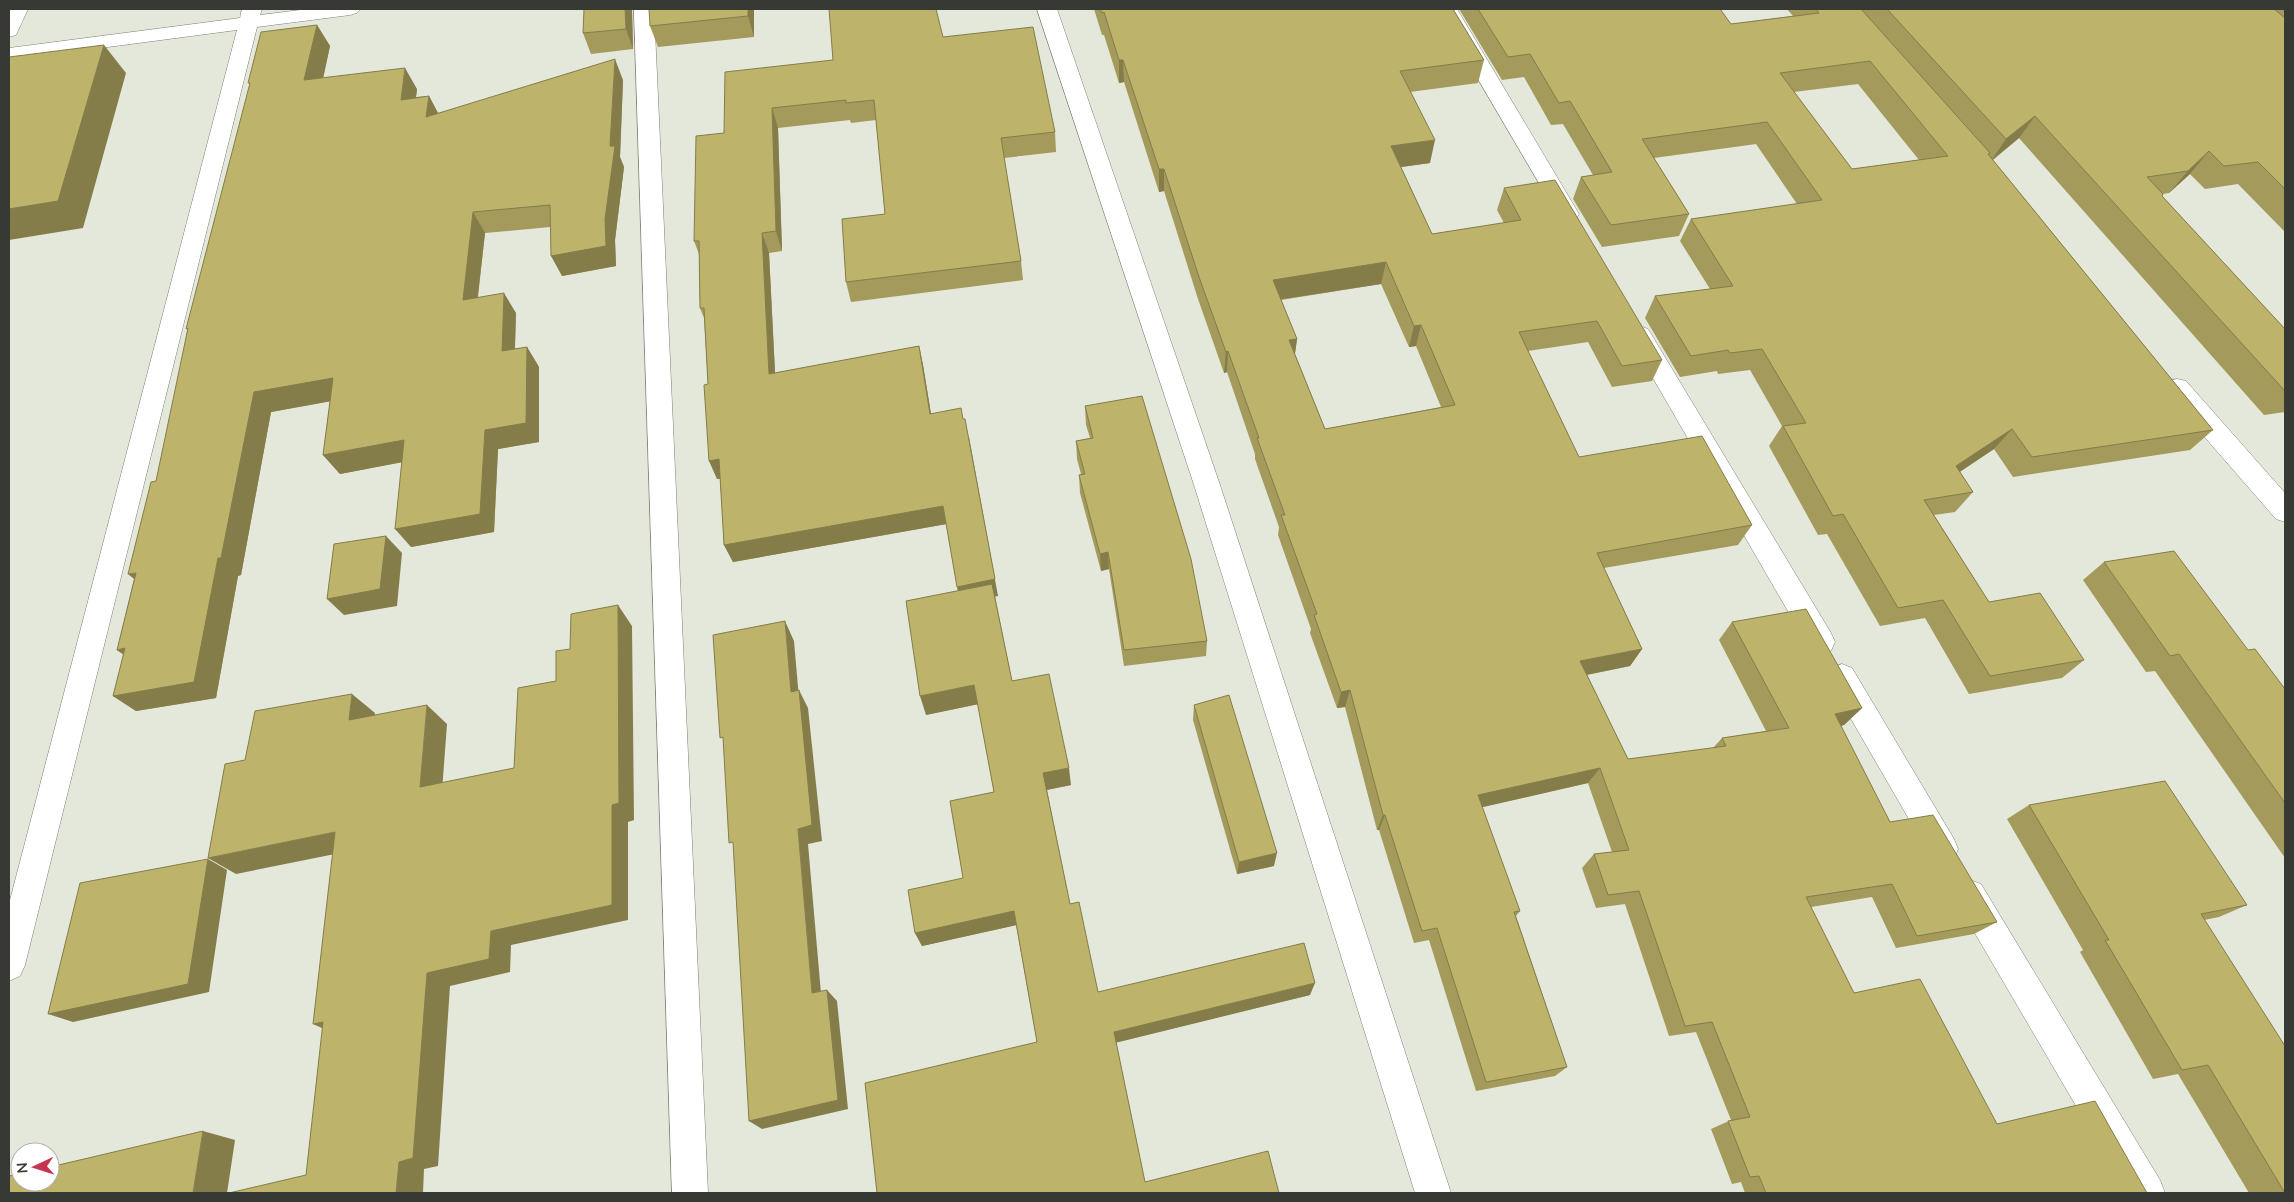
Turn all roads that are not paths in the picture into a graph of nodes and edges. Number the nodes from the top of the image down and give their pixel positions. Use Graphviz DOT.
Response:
graph roads {
  1 [pos="18,9"];
  2 [pos="350,9"];
  3 [pos="644,9"];
  4 [pos="1047,9"];
  5 [pos="1447,9"];
  6 [pos="250,16"];
  7 [pos="9,31"];
  8 [pos="9,54"];
  9 [pos="1579,232"];
  10 [pos="1629,318"];
  11 [pos="2166,376"];
  12 [pos="2285,511"];
  13 [pos="9,965"];
  14 [pos="690,1193"];
  15 [pos="1433,1193"];
  16 [pos="2147,1193"];
  1 -- 7 [label="street"];
  2 -- 6 [label="street"];
  3 -- 14 [label="street"];
  4 -- 15 [label="street"];
  5 -- 9 [label="street"];
  6 -- 8 [label="street"];
  6 -- 13 [label="street"];
  10 -- 16 [label="street"];
  11 -- 12 [label="street"];
}
